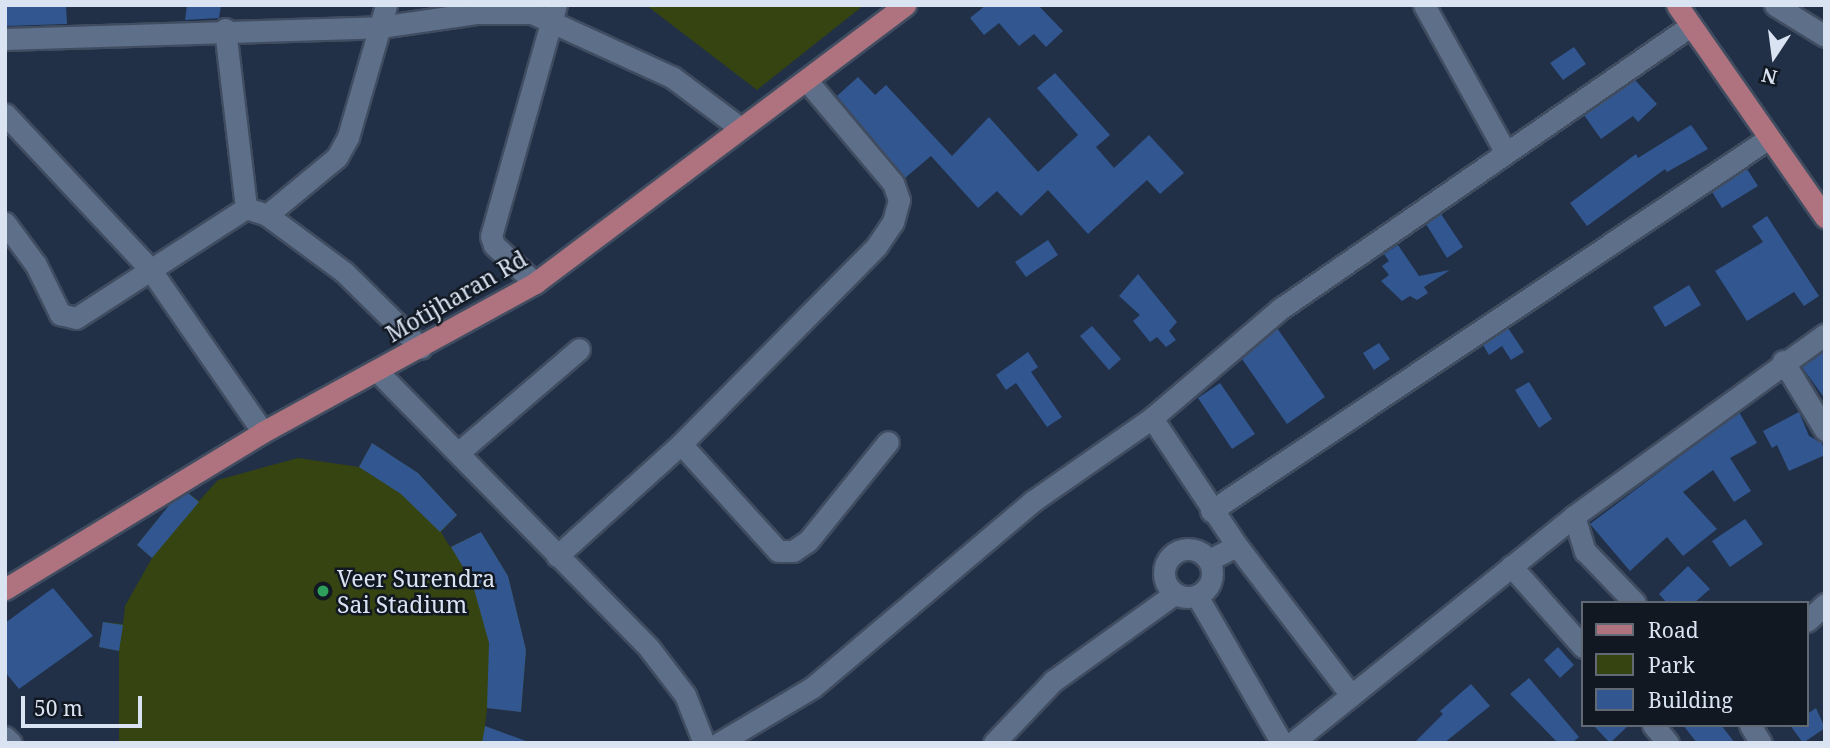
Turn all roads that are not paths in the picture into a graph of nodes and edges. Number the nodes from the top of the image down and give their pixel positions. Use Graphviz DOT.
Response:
graph roads {
  1 [pos="386,5"];
  2 [pos="905,5"];
  3 [pos="1424,5"];
  4 [pos="1677,5"];
  5 [pos="1775,5"];
  6 [pos="553,13"];
  7 [pos="1690,26"];
  8 [pos="380,27"];
  9 [pos="225,29"];
  10 [pos="1825,36"];
  11 [pos="5,39"];
  12 [pos="807,80"];
  13 [pos="5,114"];
  14 [pos="739,127"];
  15 [pos="1769,138"];
  16 [pos="1505,151"];
  17 [pos="1799,179"];
  18 [pos="1825,195"];
  19 [pos="246,208"];
  20 [pos="267,215"];
  21 [pos="1825,217"];
  22 [pos="5,223"];
  23 [pos="149,269"];
  24 [pos="535,283"];
  25 [pos="1825,334"];
  26 [pos="421,348"];
  27 [pos="579,349"];
  28 [pos="1783,361"];
  29 [pos="377,371"];
  30 [pos="1152,418"];
  31 [pos="1825,430"];
  32 [pos="262,432"];
  33 [pos="888,442"];
  34 [pos="681,444"];
  35 [pos="459,452"];
  36 [pos="1212,510"];
  37 [pos="1574,516"];
  38 [pos="1237,546"];
  39 [pos="557,556"];
  40 [pos="1209,560"];
  41 [pos="1511,566"];
  42 [pos="5,589"];
  43 [pos="1174,594"];
  44 [pos="1197,596"];
  45 [pos="1633,601"];
  46 [pos="1825,604"];
  47 [pos="1809,619"];
  48 [pos="1582,646"];
  49 [pos="1351,695"];
  50 [pos="1655,727"];
  51 [pos="1751,727"];
  52 [pos="5,737"];
  53 [pos="11,743"];
  54 [pos="704,743"];
  55 [pos="719,743"];
  56 [pos="994,743"];
  57 [pos="1282,743"];
  58 [pos="1292,743"];
  59 [pos="1668,743"];
  60 [pos="1761,743"];
  1 -- 8 [label="street"];
  2 -- 12 [label="main road, Motijharan Rd"];
  3 -- 16 [label="street"];
  4 -- 7 [label="main road"];
  5 -- 10 [label="street"];
  6 -- 8 [label="street"];
  6 -- 14 [label="street"];
  6 -- 24 [label="street"];
  7 -- 15 [label="main road"];
  7 -- 16 [label="street"];
  8 -- 9 [label="street"];
  8 -- 20 [label="street"];
  9 -- 11 [label="street"];
  9 -- 19 [label="street"];
  12 -- 14 [label="main road, Motijharan Rd"];
  12 -- 34 [label="street"];
  13 -- 23 [label="street"];
  14 -- 24 [label="main road, Motijharan Rd"];
  15 -- 17 [label="main road"];
  15 -- 36 [label="street"];
  16 -- 30 [label="street"];
  17 -- 18 [label="main road"];
  17 -- 21 [label="main road"];
  19 -- 20 [label="street"];
  19 -- 23 [label="street"];
  20 -- 26 [label="street"];
  22 -- 23 [label="street"];
  23 -- 32 [label="street"];
  24 -- 26 [label="main road, Motijharan Rd"];
  25 -- 28 [label="street"];
  26 -- 29 [label="main road, Motijharan Rd"];
  27 -- 35 [label="street"];
  28 -- 31 [label="street"];
  28 -- 37 [label="street"];
  29 -- 32 [label="main road, Motijharan Rd"];
  29 -- 35 [label="street"];
  30 -- 36 [label="street"];
  30 -- 55 [label="street"];
  32 -- 42 [label="main road, Motijharan Rd"];
  33 -- 34 [label="street"];
  34 -- 39 [label="street"];
  35 -- 39 [label="street"];
  36 -- 38 [label="street"];
  37 -- 41 [label="street"];
  37 -- 45 [label="street"];
  38 -- 40 [label="street"];
  38 -- 49 [label="street"];
  39 -- 54 [label="street"];
  40 -- 43 [label="street"];
  40 -- 44 [label="street"];
  41 -- 48 [label="street"];
  41 -- 49 [label="street"];
  43 -- 44 [label="street"];
  43 -- 56 [label="street"];
  44 -- 57 [label="street"];
  46 -- 47 [label="street"];
  49 -- 58 [label="street"];
  50 -- 59 [label="street"];
  51 -- 60 [label="street"];
  52 -- 53 [label="street"];
}
